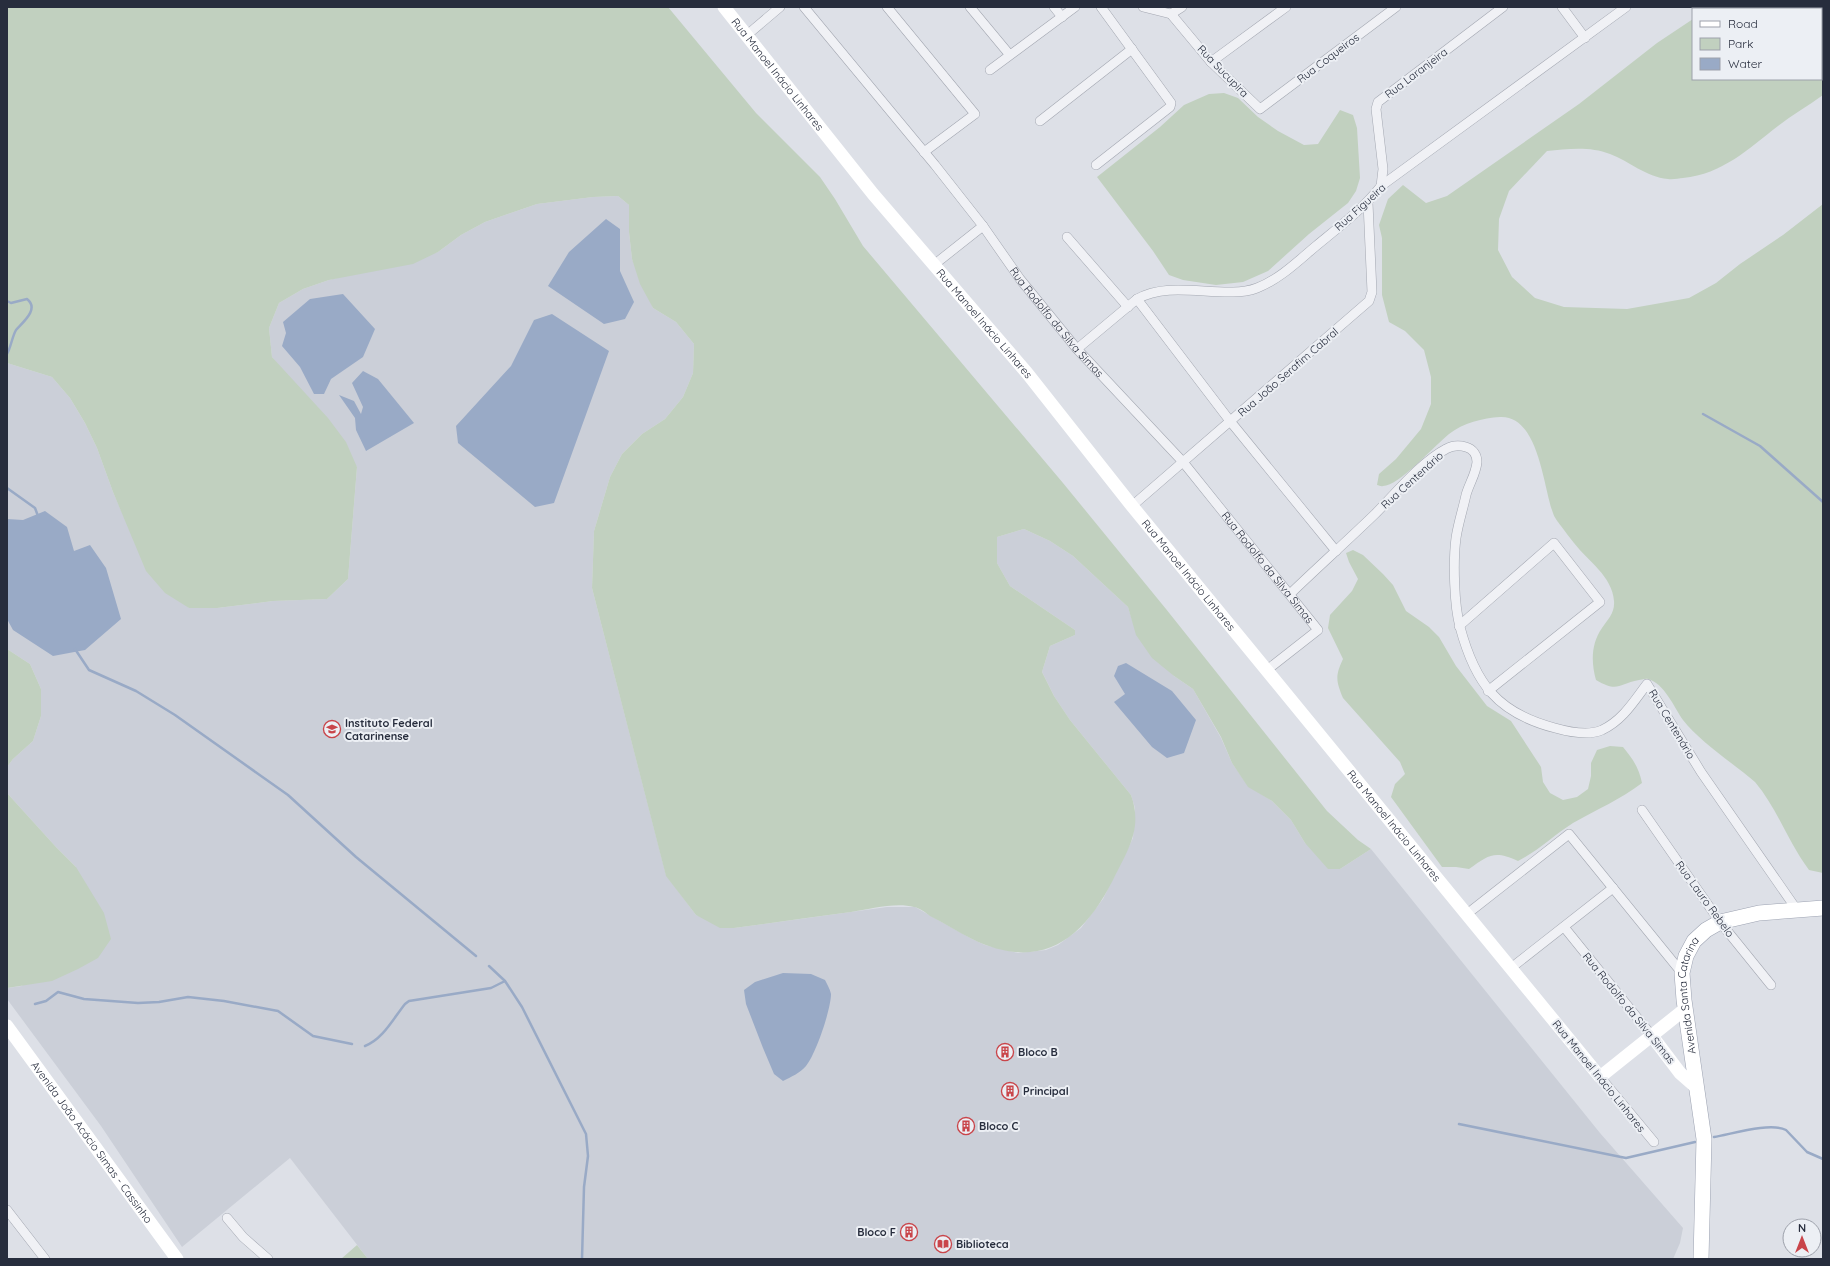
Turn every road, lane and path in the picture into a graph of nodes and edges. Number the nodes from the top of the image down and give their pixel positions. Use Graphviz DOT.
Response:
graph roads {
  1 [pos="724,7"];
  2 [pos="780,7"];
  3 [pos="804,7"];
  4 [pos="887,7"];
  5 [pos="970,7"];
  6 [pos="1054,7"];
  7 [pos="1075,7"];
  8 [pos="1101,7"];
  9 [pos="1143,7"];
  10 [pos="1182,7"];
  11 [pos="1286,7"];
  12 [pos="1396,7"];
  13 [pos="1503,7"];
  14 [pos="1562,7"];
  15 [pos="1626,7"];
  16 [pos="1171,14"];
  17 [pos="1062,17"];
  18 [pos="747,35"];
  19 [pos="1585,38"];
  20 [pos="1132,49"];
  21 [pos="1009,54"];
  22 [pos="1211,62"];
  23 [pos="990,70"];
  24 [pos="1260,109"];
  25 [pos="1040,121"];
  26 [pos="924,152"];
  27 [pos="1096,165"];
  28 [pos="1382,186"];
  29 [pos="1368,203"];
  30 [pos="983,226"];
  31 [pos="1067,237"];
  32 [pos="935,264"];
  33 [pos="1137,299"];
  34 [pos="1128,307"];
  35 [pos="1078,349"];
  36 [pos="1230,421"];
  37 [pos="1183,462"];
  38 [pos="1132,506"];
  39 [pos="1336,551"];
  40 [pos="1290,594"];
  41 [pos="1459,626"];
  42 [pos="1267,670"];
  43 [pos="1488,691"];
  44 [pos="1642,810"];
  45 [pos="1613,888"];
  46 [pos="1823,908"];
  47 [pos="1797,910"];
  48 [pos="1467,914"];
  49 [pos="1720,922"];
  50 [pos="1564,927"];
  51 [pos="1511,968"];
  52 [pos="1682,972"];
  53 [pos="1771,985"];
  54 [pos="1685,1009"];
  55 [pos="7,1026"];
  56 [pos="1652,1036"];
  57 [pos="1600,1077"];
  58 [pos="1696,1087"];
  59 [pos="1654,1142"];
  60 [pos="7,1210"];
  61 [pos="227,1218"];
  62 [pos="1701,1234"];
  63 [pos="45,1259"];
  64 [pos="177,1259"];
  65 [pos="268,1259"];
  66 [pos="1689,1259"];
  67 [pos="1701,1259"];
  1 -- 18 [label="main road, Rua Manoel Inácio Linhares"];
  2 -- 18 [label="street"];
  3 -- 26 [label="street, Rua Rodolfo da Silva Simas"];
  4 -- 26 [label="street"];
  5 -- 21 [label="street"];
  6 -- 17 [label="street"];
  7 -- 17 [label="street"];
  8 -- 20 [label="street"];
  9 -- 16 [label="street"];
  10 -- 16 [label="street"];
  11 -- 22 [label="street"];
  12 -- 24 [label="street, Rua Coqueiros"];
  13 -- 28 [label="street, Rua Laranjeira"];
  14 -- 19 [label="street"];
  15 -- 19 [label="street, Rua Figueira"];
  16 -- 22 [label="street, Rua Sucupira"];
  17 -- 21 [label="street"];
  18 -- 32 [label="main road, Rua Manoel Inácio Linhares"];
  19 -- 28 [label="street, Rua Figueira"];
  20 -- 25 [label="street"];
  20 -- 27 [label="street"];
  21 -- 23 [label="street"];
  22 -- 24 [label="street, Rua Sucupira"];
  26 -- 30 [label="street, Rua Rodolfo da Silva Simas"];
  28 -- 29 [label="street, Rua Figueira"];
  29 -- 33 [label="street, Rua Figueira"];
  29 -- 36 [label="street, Rua João Serafim Cabral"];
  30 -- 32 [label="street"];
  30 -- 35 [label="street, Rua Rodolfo da Silva Simas"];
  31 -- 34 [label="street"];
  32 -- 38 [label="main road, Rua Manoel Inácio Linhares"];
  33 -- 34 [label="street, Rua Figueira"];
  33 -- 36 [label="street"];
  34 -- 35 [label="street, Rua Figueira"];
  35 -- 37 [label="street, Rua Rodolfo da Silva Simas"];
  36 -- 37 [label="street, Rua João Serafim Cabral"];
  36 -- 39 [label="street"];
  37 -- 38 [label="street, Rua João Serafim Cabral"];
  37 -- 40 [label="street, Rua Rodolfo da Silva Simas"];
  38 -- 42 [label="main road, Rua Manoel Inácio Linhares"];
  39 -- 40 [label="street"];
  39 -- 41 [label="street, Rua Centenário"];
  40 -- 42 [label="street, Rua Rodolfo da Silva Simas"];
  41 -- 43 [label="street, Rua Centenário"];
  41 -- 43 [label="street"];
  42 -- 48 [label="main road, Rua Manoel Inácio Linhares"];
  43 -- 47 [label="street, Rua Centenário"];
  44 -- 49 [label="street, Rua Lauro Rebelo"];
  45 -- 48 [label="street"];
  45 -- 50 [label="street"];
  45 -- 52 [label="street"];
  46 -- 47 [label="main road, Avenida Santa Catarina"];
  47 -- 49 [label="main road, Avenida Santa Catarina"];
  48 -- 51 [label="main road, Rua Manoel Inácio Linhares"];
  49 -- 52 [label="main road, Avenida Santa Catarina"];
  49 -- 53 [label="street, Rua Lauro Rebelo"];
  50 -- 51 [label="street"];
  50 -- 56 [label="street, Rua Rodolfo da Silva Simas"];
  51 -- 57 [label="main road, Rua Manoel Inácio Linhares"];
  52 -- 54 [label="main road, Avenida Santa Catarina"];
  54 -- 56 [label="main road"];
  54 -- 58 [label="main road, Avenida Santa Catarina"];
  55 -- 64 [label="main road, Avenida João Acácio Simas - Cassinho"];
  56 -- 57 [label="main road"];
  56 -- 58 [label="main road, Rua Rodolfo da Silva Simas"];
  57 -- 59 [label="street, Rua Manoel Inácio Linhares"];
  58 -- 62 [label="main road, Avenida Santa Catarina"];
  60 -- 63 [label="street"];
  61 -- 65 [label="street"];
  62 -- 66 [label="main road, Avenida Santa Catarina"];
  62 -- 67 [label="main road, Avenida Santa Catarina"];
}
